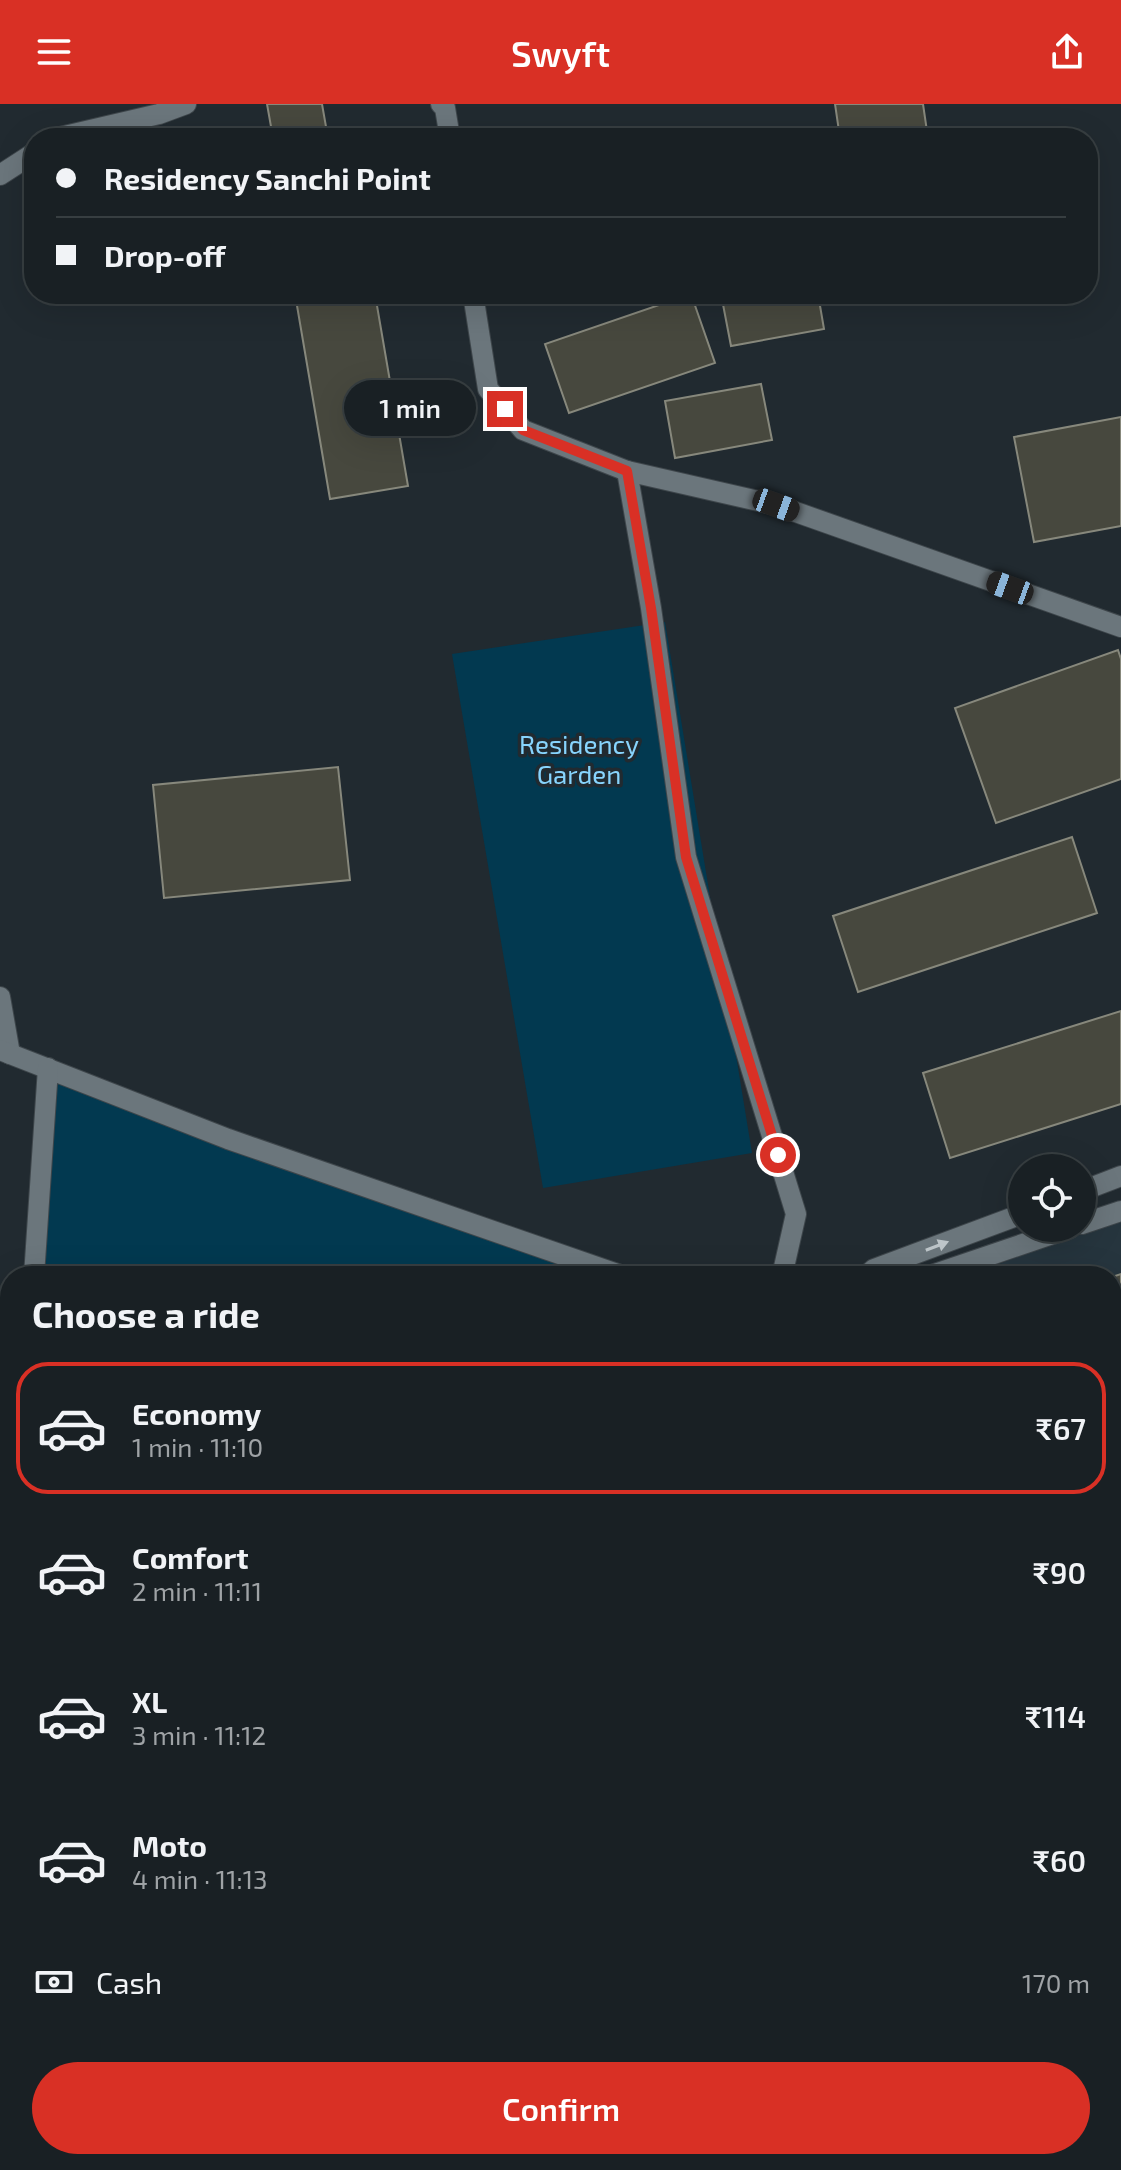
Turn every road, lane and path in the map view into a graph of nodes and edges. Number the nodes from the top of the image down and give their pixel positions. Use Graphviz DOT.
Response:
graph roads {
  1 [pos="186,104"];
  2 [pos="441,104"];
  3 [pos="99,128"];
  4 [pos="448,128"];
  5 [pos="24,159"];
  6 [pos="0,175"];
  7 [pos="475,304"];
  8 [pos="627,471"];
  9 [pos="1121,627"];
  10 [pos="0,997"];
  11 [pos="5,1052"];
  12 [pos="48,1068"];
  13 [pos="1121,1176"];
  14 [pos="1096,1186"];
  15 [pos="1121,1211"];
  16 [pos="1008,1219"];
  17 [pos="1096,1219"];
  18 [pos="1029,1242"];
  19 [pos="35,1266"];
  20 [pos="594,1266"];
  21 [pos="784,1266"];
  22 [pos="882,1266"];
  23 [pos="958,1266"];
  1 -- 3 [label="street"];
  2 -- 4 [label="street"];
  5 -- 6 [label="street"];
  7 -- 8 [label="street"];
  8 -- 9 [label="street"];
  8 -- 21 [label="street"];
  10 -- 11 [label="street"];
  11 -- 12 [label="street"];
  12 -- 19 [label="street"];
  12 -- 20 [label="street"];
  13 -- 14 [label="street"];
  15 -- 17 [label="street"];
  22 -- 16 [label="street, one-way"];
  18 -- 23 [label="street"];
}
